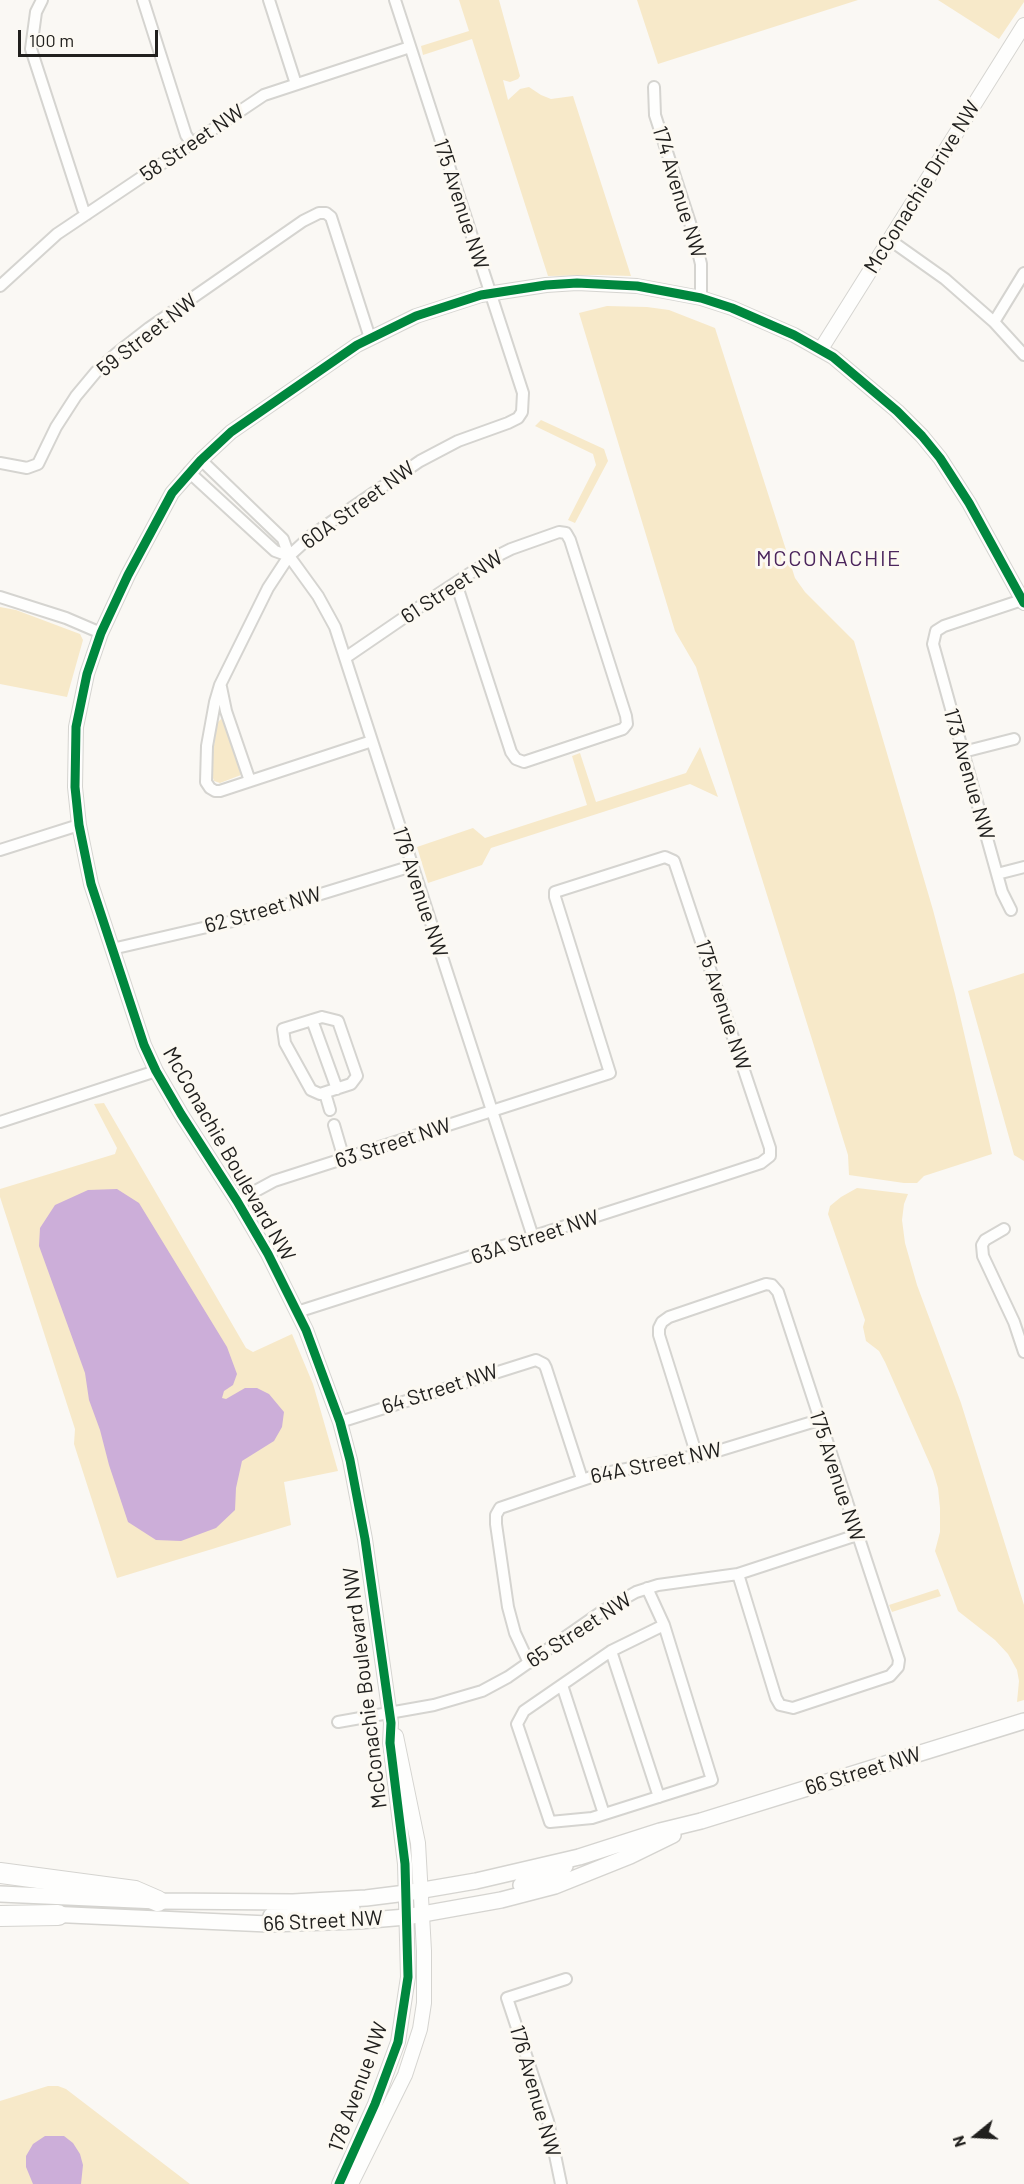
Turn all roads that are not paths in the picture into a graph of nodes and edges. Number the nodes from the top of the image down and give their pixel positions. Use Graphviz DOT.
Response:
graph roads {
  1 [pos="42,0"];
  2 [pos="143,0"];
  3 [pos="269,0"];
  4 [pos="395,0"];
  5 [pos="1024,25"];
  6 [pos="410,47"];
  7 [pos="296,84"];
  8 [pos="654,87"];
  9 [pos="192,144"];
  10 [pos="87,214"];
  11 [pos="890,240"];
  12 [pos="1024,273"];
  13 [pos="0,286"];
  14 [pos="489,293"];
  15 [pos="701,298"];
  16 [pos="994,322"];
  17 [pos="370,338"];
  18 [pos="821,349"];
  19 [pos="1024,355"];
  20 [pos="523,409"];
  21 [pos="201,460"];
  22 [pos="0,463"];
  23 [pos="189,472"];
  24 [pos="289,556"];
  25 [pos="456,583"];
  26 [pos="0,597"];
  27 [pos="1023,602"];
  28 [pos="101,633"];
  29 [pos="345,658"];
  30 [pos="220,685"];
  31 [pos="1014,739"];
  32 [pos="372,741"];
  33 [pos="963,752"];
  34 [pos="250,781"];
  35 [pos="79,825"];
  36 [pos="0,850"];
  37 [pos="412,866"];
  38 [pos="1024,867"];
  39 [pos="613,874"];
  40 [pos="997,874"];
  41 [pos="1011,910"];
  42 [pos="112,949"];
  43 [pos="312,1020"];
  44 [pos="156,1071"];
  45 [pos="337,1089"];
  46 [pos="325,1093"];
  47 [pos="330,1110"];
  48 [pos="492,1112"];
  49 [pos="0,1122"];
  50 [pos="334,1125"];
  51 [pos="770,1156"];
  52 [pos="344,1159"];
  53 [pos="237,1201"];
  54 [pos="1004,1229"];
  55 [pos="533,1237"];
  56 [pos="297,1312"];
  57 [pos="1024,1352"];
  58 [pos="819,1420"];
  59 [pos="340,1422"];
  60 [pos="698,1456"];
  61 [pos="582,1479"];
  62 [pos="857,1535"];
  63 [pos="738,1574"];
  64 [pos="647,1588"];
  65 [pos="664,1625"];
  66 [pos="611,1651"];
  67 [pos="529,1663"];
  68 [pos="562,1685"];
  69 [pos="390,1718"];
  70 [pos="1024,1721"];
  71 [pos="338,1722"];
  72 [pos="659,1797"];
  73 [pos="604,1814"];
  74 [pos="701,1821"];
  75 [pos="0,1873"];
  76 [pos="0,1894"];
  77 [pos="158,1901"];
  78 [pos="422,1903"];
  79 [pos="406,1904"];
  80 [pos="0,1914"];
  81 [pos="58,1915"];
  82 [pos="566,1979"];
  83 [pos="339,2184"];
  84 [pos="351,2184"];
  85 [pos="561,2184"];
  1 -- 10 [label="street"];
  2 -- 9 [label="street"];
  3 -- 7 [label="street"];
  4 -- 6 [label="street, 175 Avenue NW"];
  5 -- 11 [label="street, McConachie Drive NW"];
  6 -- 7 [label="street, 58 Street NW"];
  6 -- 14 [label="street, 175 Avenue NW"];
  7 -- 9 [label="street, 58 Street NW"];
  8 -- 15 [label="street, 174 Avenue NW"];
  9 -- 10 [label="street, 58 Street NW"];
  10 -- 13 [label="street, 58 Street NW"];
  11 -- 16 [label="street"];
  11 -- 18 [label="street, McConachie Drive NW"];
  12 -- 16 [label="street"];
  14 -- 15 [label="street, McConachie Boulevard NW"];
  14 -- 17 [label="street, McConachie Boulevard NW"];
  14 -- 20 [label="street, 175 Avenue NW"];
  15 -- 18 [label="street, McConachie Boulevard NW"];
  16 -- 19 [label="street"];
  17 -- 21 [label="street, McConachie Boulevard NW"];
  17 -- 22 [label="street, 59 Street NW"];
  18 -- 27 [label="street, McConachie Boulevard NW"];
  20 -- 24 [label="street, 60A Street NW"];
  21 -- 23 [label="street, McConachie Boulevard NW"];
  21 -- 24 [label="street, 176 Avenue NW"];
  23 -- 24 [label="street, 176 Avenue NW"];
  23 -- 28 [label="street, McConachie Boulevard NW"];
  24 -- 29 [label="street, 176 Avenue NW"];
  24 -- 30 [label="street, 60A Street NW"];
  25 -- 25 [label="street, 61 Street NW"];
  25 -- 29 [label="street, 61 Street NW"];
  26 -- 28 [label="street"];
  27 -- 33 [label="street, 173 Avenue NW"];
  28 -- 35 [label="street, McConachie Boulevard NW"];
  29 -- 32 [label="street, 176 Avenue NW"];
  30 -- 34 [label="street"];
  30 -- 34 [label="street, 60A Street NW"];
  31 -- 33 [label="street"];
  32 -- 34 [label="street"];
  32 -- 37 [label="street, 176 Avenue NW"];
  33 -- 40 [label="street, 173 Avenue NW"];
  35 -- 36 [label="street"];
  35 -- 42 [label="street, McConachie Boulevard NW"];
  37 -- 42 [label="street, 62 Street NW"];
  37 -- 48 [label="street, 176 Avenue NW"];
  38 -- 40 [label="street"];
  39 -- 48 [label="street, 63 Street NW"];
  39 -- 51 [label="street, 175 Avenue NW"];
  40 -- 41 [label="street, 173 Avenue NW"];
  42 -- 44 [label="street, McConachie Boulevard NW"];
  43 -- 45 [label="street"];
  43 -- 45 [label="street"];
  43 -- 46 [label="street"];
  44 -- 49 [label="street"];
  44 -- 53 [label="street, McConachie Boulevard NW"];
  45 -- 46 [label="street"];
  46 -- 47 [label="street"];
  48 -- 52 [label="street, 63 Street NW"];
  48 -- 55 [label="street, 176 Avenue NW"];
  50 -- 52 [label="street"];
  51 -- 55 [label="street, 63A Street NW"];
  52 -- 53 [label="street, 63 Street NW"];
  53 -- 56 [label="street, McConachie Boulevard NW"];
  54 -- 57 [label="street"];
  55 -- 56 [label="street, 63A Street NW"];
  56 -- 59 [label="street, McConachie Boulevard NW"];
  58 -- 60 [label="street, 64A Street NW"];
  58 -- 60 [label="street, 175 Avenue NW"];
  58 -- 62 [label="street, 175 Avenue NW"];
  59 -- 61 [label="street, 64 Street NW"];
  59 -- 69 [label="street, McConachie Boulevard NW"];
  60 -- 61 [label="street, 64A Street NW"];
  61 -- 67 [label="street, 64A Street NW"];
  62 -- 63 [label="street, 65 Street NW"];
  62 -- 63 [label="street, 175 Avenue NW"];
  63 -- 64 [label="street, 65 Street NW"];
  64 -- 65 [label="street"];
  64 -- 67 [label="street, 65 Street NW"];
  65 -- 66 [label="street"];
  65 -- 72 [label="street"];
  66 -- 68 [label="street"];
  66 -- 72 [label="street"];
  67 -- 69 [label="street, 65 Street NW"];
  68 -- 73 [label="street"];
  68 -- 73 [label="street"];
  69 -- 71 [label="street, 65 Street NW"];
  69 -- 78 [label="street, McConachie Boulevard NW"];
  69 -- 79 [label="street, McConachie Boulevard NW"];
  70 -- 74 [label="main road, 66 Street NW"];
  72 -- 73 [label="street"];
  74 -- 78 [label="main road, 66 Street NW"];
  74 -- 78 [label="main road, 66 Street NW"];
  75 -- 77 [label="highway"];
  76 -- 77 [label="main road, 66 Street NW"];
  77 -- 79 [label="main road, 66 Street NW"];
  78 -- 79 [label="main road, 66 Street NW"];
  78 -- 79 [label="main road, 66 Street NW"];
  78 -- 84 [label="street, 178 Avenue NW"];
  79 -- 81 [label="main road, 66 Street NW"];
  79 -- 83 [label="street, 178 Avenue NW"];
  80 -- 81 [label="highway"];
  82 -- 85 [label="street, 176 Avenue NW"];
}
